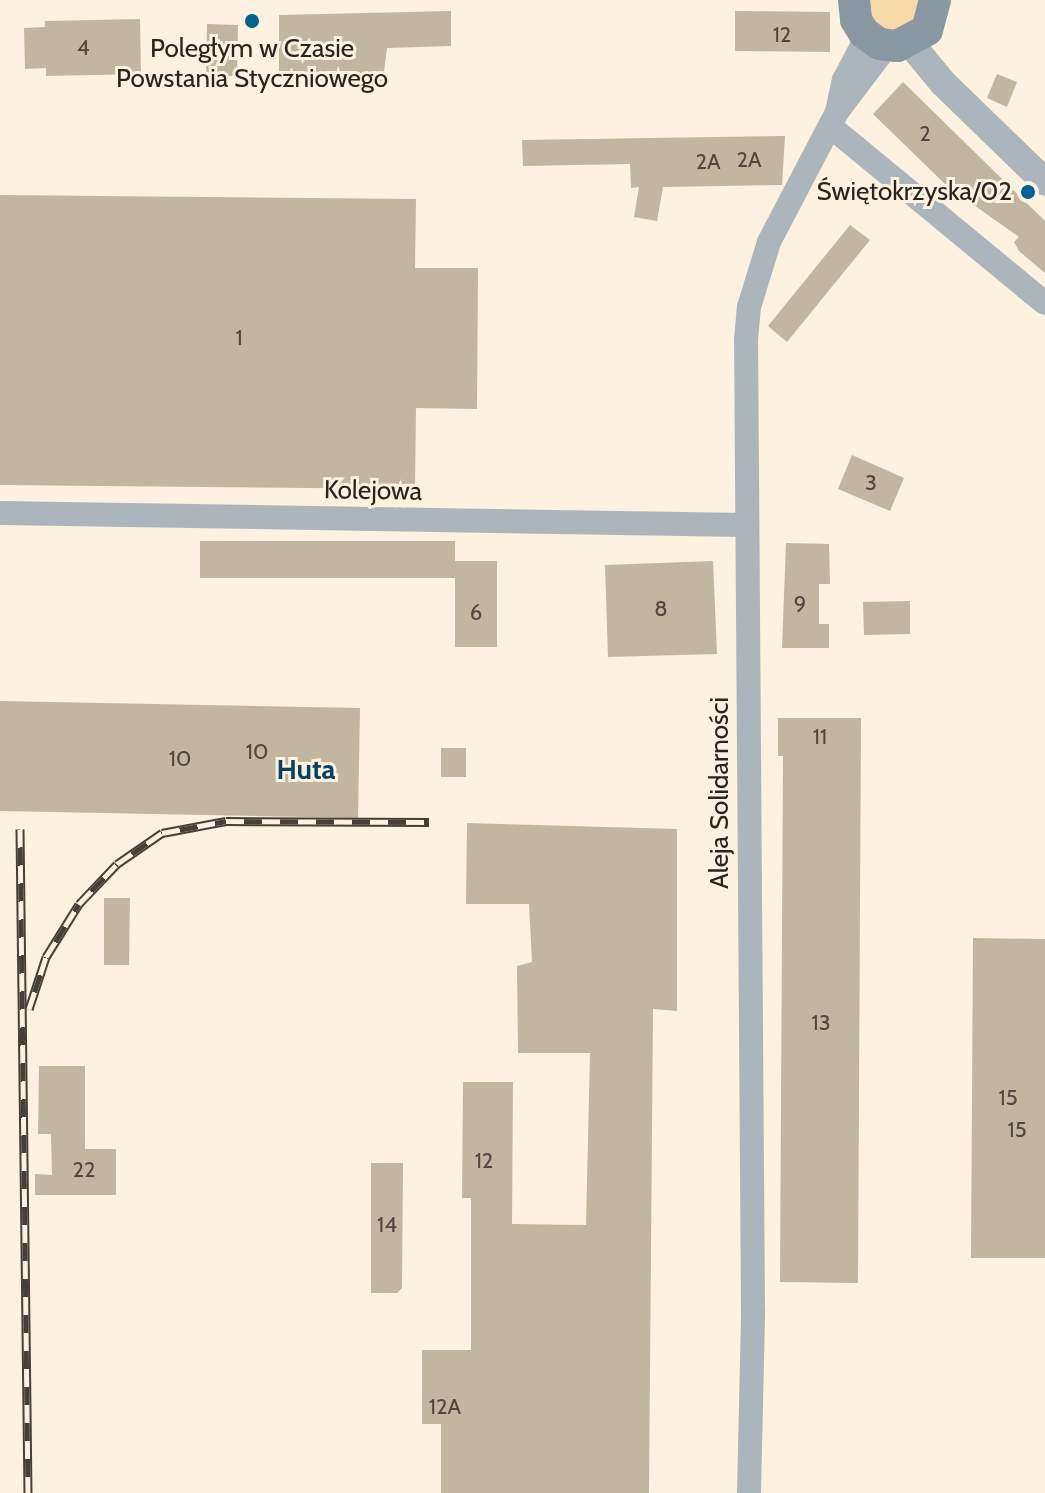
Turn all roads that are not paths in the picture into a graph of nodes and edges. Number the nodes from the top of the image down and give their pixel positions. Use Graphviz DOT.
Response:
graph roads {
  1 [pos="894,16"];
  2 [pos="834,119"];
  3 [pos="1045,182"];
  4 [pos="1045,303"];
  5 [pos="0,513"];
  6 [pos="745,525"];
  7 [pos="749,1493"];
  1 -- 2 [label="street, Aleja Solidarności"];
  1 -- 3 [label="street"];
  2 -- 4 [label="street"];
  2 -- 6 [label="street, Aleja Solidarności"];
  5 -- 6 [label="street, Kolejowa"];
  6 -- 7 [label="street, Aleja Solidarności"];
}
